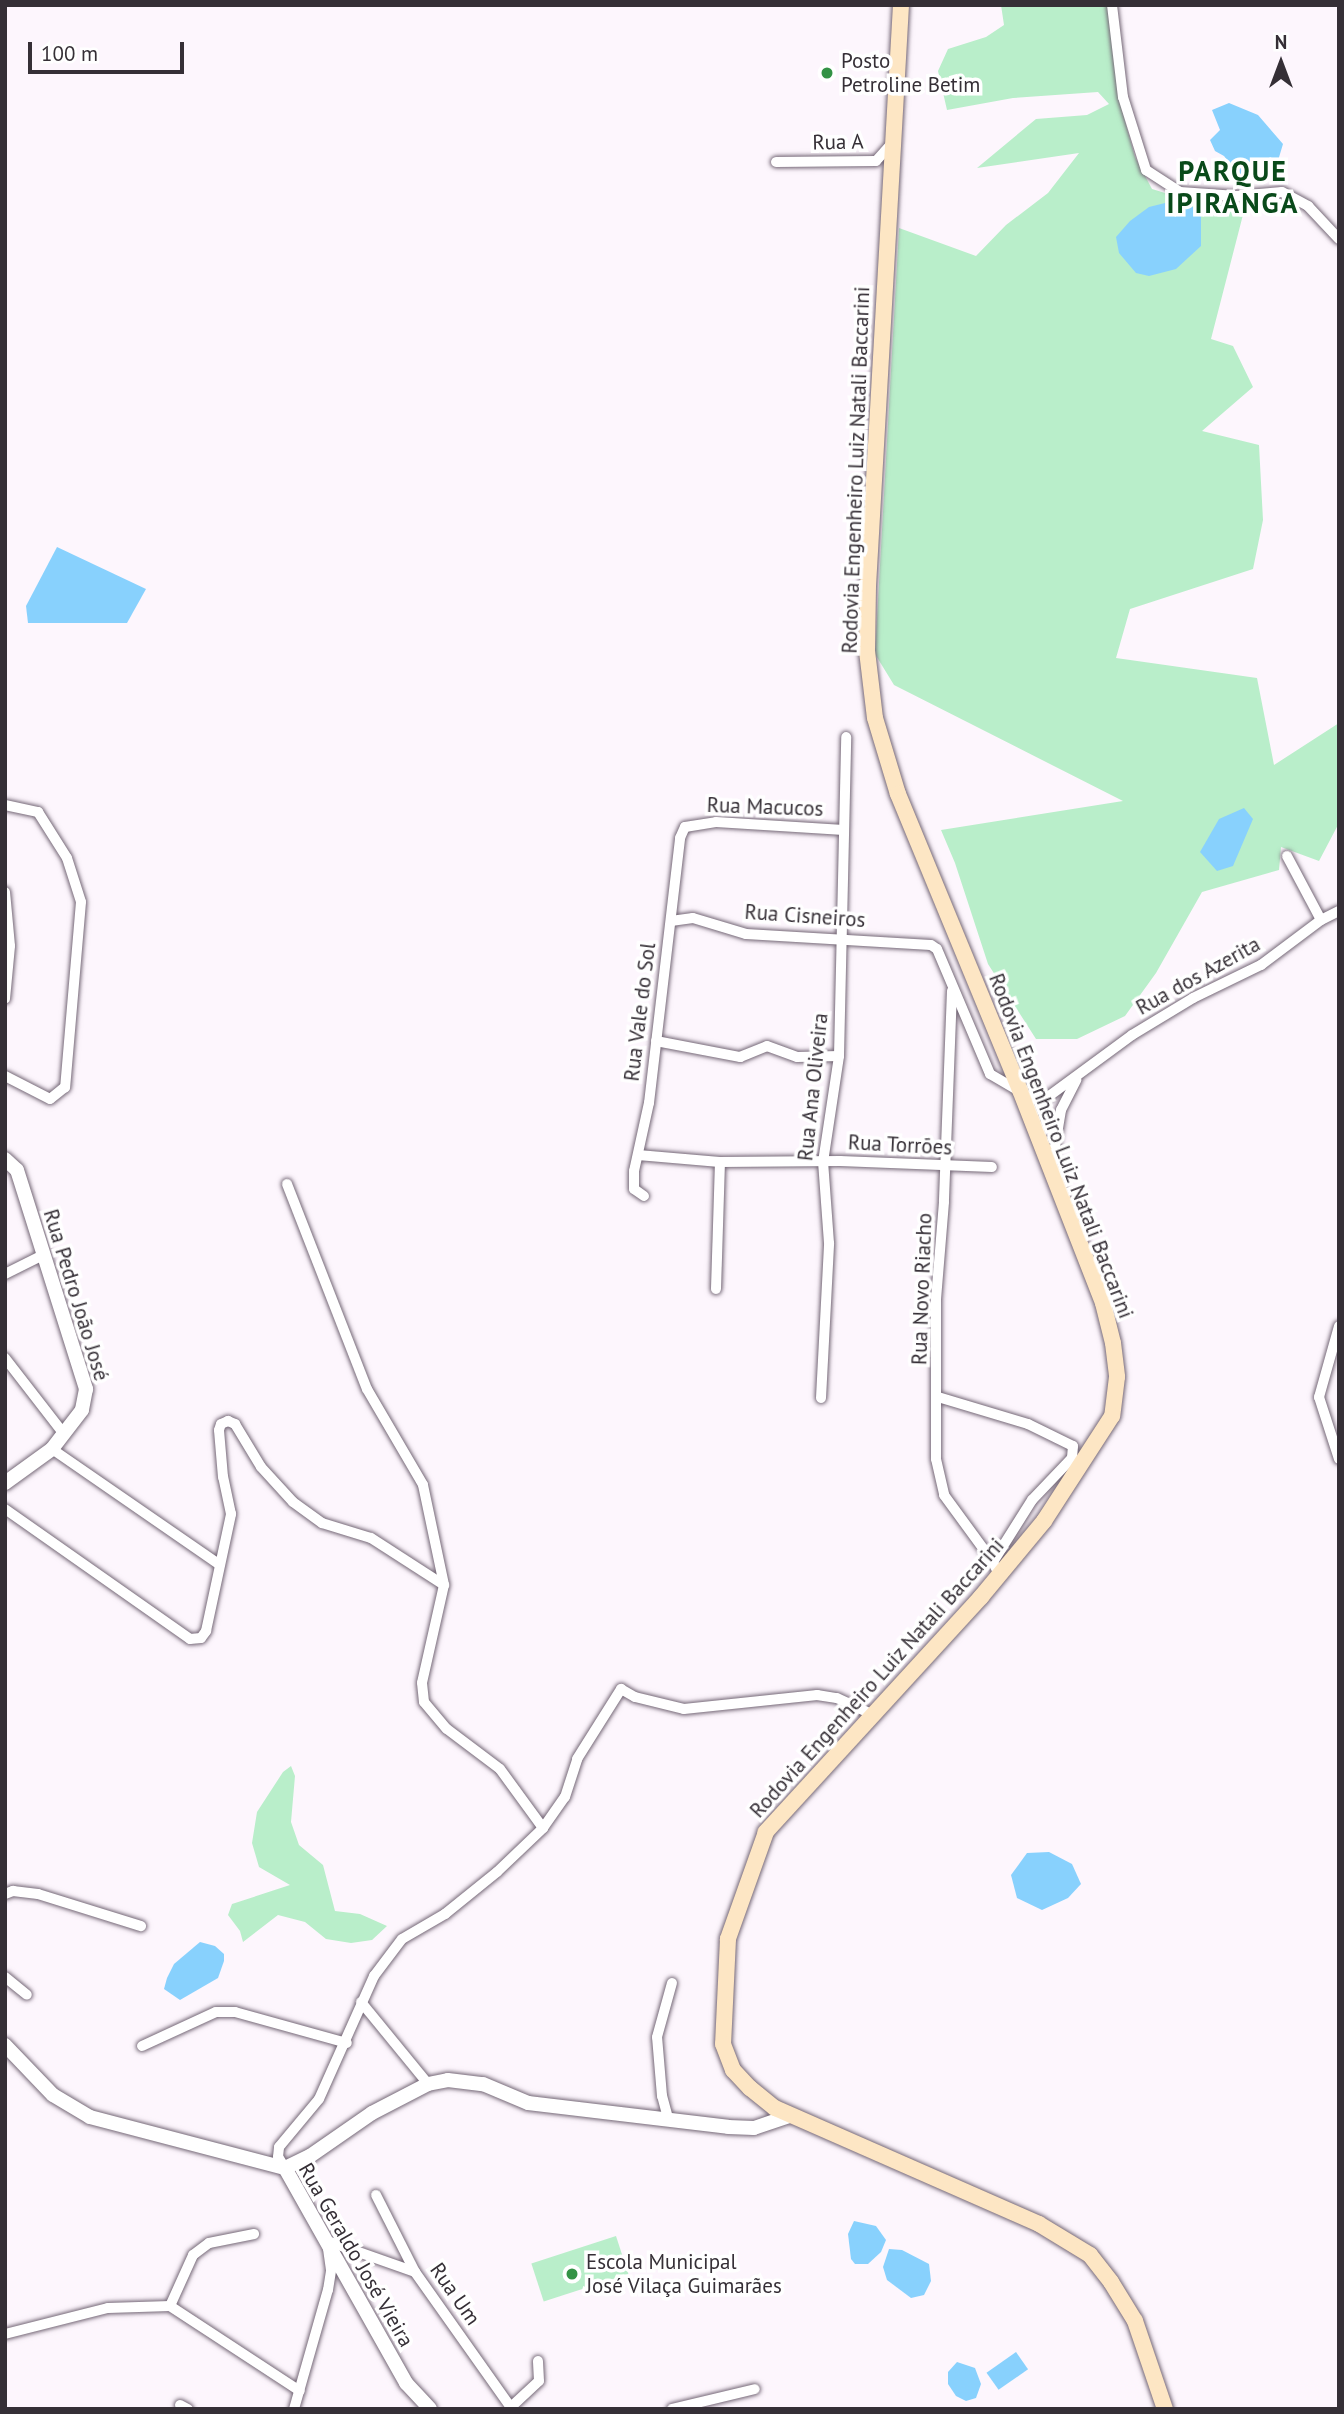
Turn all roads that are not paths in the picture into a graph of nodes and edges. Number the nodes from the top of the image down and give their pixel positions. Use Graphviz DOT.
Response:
graph roads {
  1 [pos="901,5"];
  2 [pos="1112,5"];
  3 [pos="892,143"];
  4 [pos="776,162"];
  5 [pos="1339,239"];
  6 [pos="846,737"];
  7 [pos="5,805"];
  8 [pos="685,827"];
  9 [pos="844,830"];
  10 [pos="1287,856"];
  11 [pos="5,892"];
  12 [pos="1339,911"];
  13 [pos="1321,920"];
  14 [pos="671,921"];
  15 [pos="844,938"];
  16 [pos="8,946"];
  17 [pos="953,986"];
  18 [pos="5,999"];
  19 [pos="656,1041"];
  20 [pos="839,1056"];
  21 [pos="5,1076"];
  22 [pos="1077,1077"];
  23 [pos="1020,1090"];
  24 [pos="638,1155"];
  25 [pos="5,1159"];
  26 [pos="720,1162"];
  27 [pos="823,1162"];
  28 [pos="945,1167"];
  29 [pos="992,1167"];
  30 [pos="1053,1175"];
  31 [pos="287,1184"];
  32 [pos="644,1196"];
  33 [pos="43,1255"];
  34 [pos="5,1274"];
  35 [pos="716,1289"];
  36 [pos="1339,1326"];
  37 [pos="5,1358"];
  38 [pos="938,1397"];
  39 [pos="821,1398"];
  40 [pos="64,1434"];
  41 [pos="52,1449"];
  42 [pos="1339,1459"];
  43 [pos="5,1483"];
  44 [pos="5,1509"];
  45 [pos="219,1564"];
  46 [pos="996,1569"];
  47 [pos="444,1585"];
  48 [pos="871,1714"];
  49 [pos="543,1828"];
  50 [pos="5,1894"];
  51 [pos="141,1926"];
  52 [pos="5,1977"];
  53 [pos="672,1983"];
  54 [pos="27,1995"];
  55 [pos="361,2002"];
  56 [pos="347,2043"];
  57 [pos="5,2045"];
  58 [pos="142,2046"];
  59 [pos="428,2084"];
  60 [pos="792,2115"];
  61 [pos="668,2118"];
  62 [pos="285,2168"];
  63 [pos="376,2194"];
  64 [pos="254,2234"];
  65 [pos="327,2241"];
  66 [pos="415,2272"];
  67 [pos="170,2306"];
  68 [pos="5,2334"];
  69 [pos="538,2361"];
  70 [pos="755,2389"];
  71 [pos="300,2391"];
  72 [pos="511,2408"];
  73 [pos="294,2409"];
  74 [pos="430,2409"];
  75 [pos="672,2409"];
  76 [pos="1165,2409"];
  1 -- 3 [label="main road, Rodovia Engenheiro Luiz Natali Baccarini"];
  2 -- 5 [label="street"];
  3 -- 4 [label="street, Rua A"];
  3 -- 23 [label="main road, Rodovia Engenheiro Luiz Natali Baccarini"];
  6 -- 9 [label="street, Rua Ana Oliveira"];
  7 -- 21 [label="street"];
  8 -- 9 [label="street, Rua Macucos"];
  8 -- 14 [label="street, Rua Vale do Sol"];
  9 -- 15 [label="street, Rua Ana Oliveira"];
  10 -- 13 [label="street"];
  11 -- 16 [label="street"];
  12 -- 13 [label="street, Rua dos Azerita"];
  13 -- 22 [label="street, Rua dos Azerita"];
  14 -- 15 [label="street, Rua Cisneiros"];
  14 -- 19 [label="street, Rua Vale do Sol"];
  15 -- 17 [label="street, Rua Cisneiros"];
  15 -- 20 [label="street, Rua Ana Oliveira"];
  16 -- 18 [label="street"];
  17 -- 23 [label="street"];
  17 -- 28 [label="street, Rua Novo Riacho"];
  19 -- 20 [label="street"];
  19 -- 24 [label="street, Rua Vale do Sol"];
  20 -- 27 [label="street, Rua Ana Oliveira"];
  22 -- 23 [label="street, Rua dos Azerita"];
  22 -- 30 [label="street"];
  23 -- 30 [label="main road, Rodovia Engenheiro Luiz Natali Baccarini"];
  24 -- 26 [label="street, Rua Torrões"];
  24 -- 32 [label="street, Rua Vale do Sol"];
  25 -- 33 [label="street, Rua Pedro João José"];
  26 -- 27 [label="street, Rua Torrões"];
  26 -- 35 [label="street"];
  27 -- 28 [label="street, Rua Torrões"];
  27 -- 39 [label="street, Rua Ana Oliveira"];
  28 -- 29 [label="street, Rua Torrões"];
  28 -- 38 [label="street, Rua Novo Riacho"];
  30 -- 46 [label="main road, Rodovia Engenheiro Luiz Natali Baccarini"];
  31 -- 47 [label="street"];
  33 -- 34 [label="street"];
  33 -- 40 [label="street, Rua Pedro João José"];
  36 -- 42 [label="street"];
  37 -- 40 [label="street"];
  38 -- 46 [label="street, Rua Novo Riacho"];
  38 -- 46 [label="street"];
  40 -- 41 [label="street, Rua Pedro João José"];
  41 -- 43 [label="street, Rua Pedro João José"];
  41 -- 45 [label="street"];
  44 -- 45 [label="street"];
  45 -- 47 [label="street"];
  46 -- 48 [label="main road, Rodovia Engenheiro Luiz Natali Baccarini"];
  47 -- 49 [label="street"];
  48 -- 49 [label="street"];
  48 -- 60 [label="main road, Rodovia Engenheiro Luiz Natali Baccarini"];
  49 -- 55 [label="street"];
  50 -- 51 [label="street"];
  52 -- 54 [label="street"];
  53 -- 61 [label="street"];
  55 -- 56 [label="street"];
  55 -- 59 [label="street"];
  56 -- 58 [label="street"];
  56 -- 62 [label="street"];
  57 -- 62 [label="street, Rua Geraldo José Vieira"];
  59 -- 61 [label="street"];
  59 -- 62 [label="street"];
  60 -- 61 [label="street"];
  60 -- 76 [label="main road, Rodovia Engenheiro Luiz Natali Baccarini"];
  62 -- 65 [label="street, Rua Geraldo José Vieira"];
  63 -- 66 [label="street, Rua Um"];
  64 -- 67 [label="street"];
  65 -- 66 [label="street"];
  65 -- 71 [label="street"];
  65 -- 74 [label="street, Rua Geraldo José Vieira"];
  66 -- 72 [label="street, Rua Um"];
  67 -- 68 [label="street"];
  67 -- 71 [label="street"];
  69 -- 72 [label="street"];
  70 -- 75 [label="street"];
  71 -- 73 [label="street"];
}
